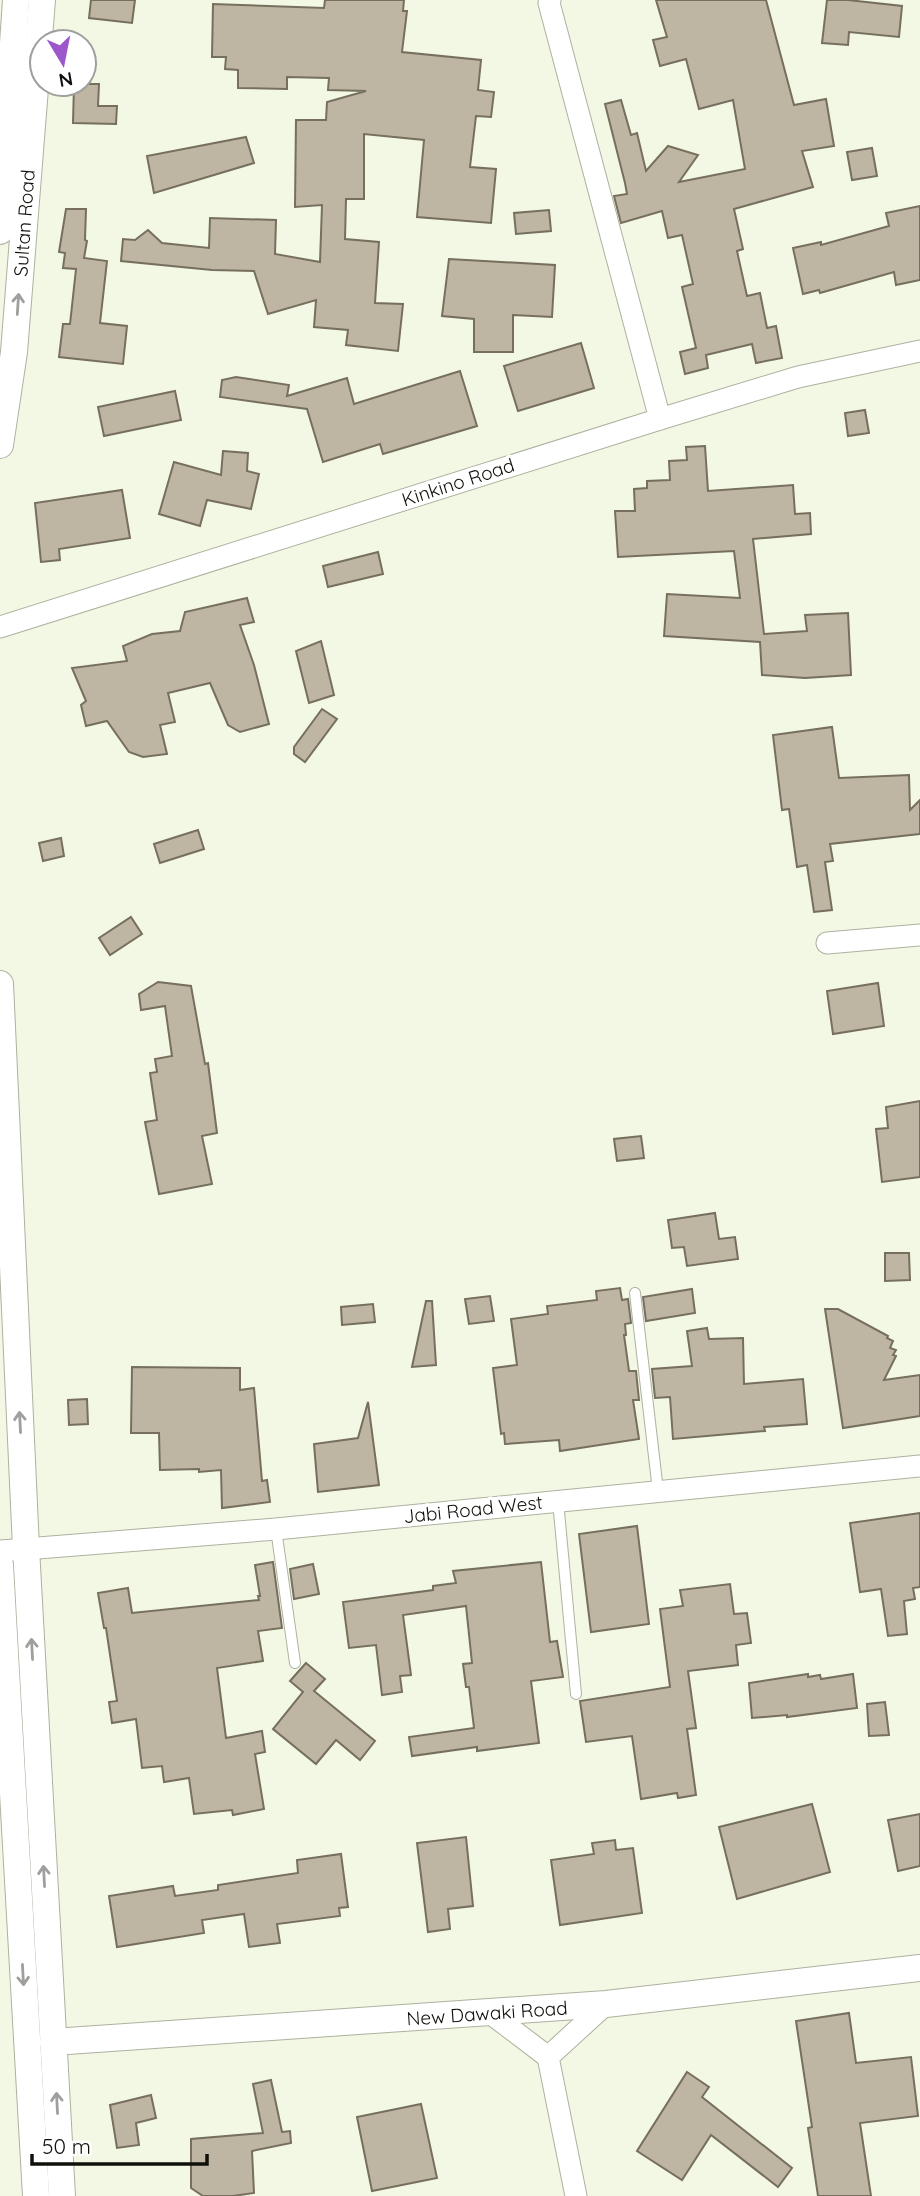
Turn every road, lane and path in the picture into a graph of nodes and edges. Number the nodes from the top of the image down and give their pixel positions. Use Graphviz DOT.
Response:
graph roads {
  1 [pos="16,0"];
  2 [pos="42,0"];
  3 [pos="550,0"];
  4 [pos="0,230"];
  5 [pos="920,351"];
  6 [pos="7,356"];
  7 [pos="660,419"];
  8 [pos="0,444"];
  9 [pos="0,627"];
  10 [pos="920,935"];
  11 [pos="827,943"];
  12 [pos="0,984"];
  13 [pos="1,1010"];
  14 [pos="635,1293"];
  15 [pos="920,1466"];
  16 [pos="658,1491"];
  17 [pos="558,1501"];
  18 [pos="276,1529"];
  19 [pos="13,1549"];
  20 [pos="0,1564"];
  21 [pos="295,1663"];
  22 [pos="576,1694"];
  23 [pos="920,1968"];
  24 [pos="606,2004"];
  25 [pos="490,2013"];
  26 [pos="53,2042"];
  27 [pos="548,2057"];
  28 [pos="36,2196"];
  29 [pos="62,2196"];
  30 [pos="576,2196"];
  1 -- 4 [label="street, Sultan Road"];
  6 -- 2 [label="street, Sultan Road, one-way"];
  3 -- 7 [label="street"];
  5 -- 7 [label="street, Kinkino Road"];
  6 -- 8 [label="street, Sultan Road"];
  7 -- 9 [label="street, Kinkino Road"];
  10 -- 11 [label="street"];
  12 -- 13 [label="street"];
  19 -- 13 [label="street, one-way"];
  14 -- 16 [label="lane"];
  15 -- 16 [label="street, Jabi Road West"];
  16 -- 17 [label="street, Jabi Road West"];
  17 -- 18 [label="street, Jabi Road West"];
  17 -- 22 [label="lane"];
  18 -- 19 [label="street, Jabi Road West"];
  18 -- 21 [label="lane"];
  26 -- 19 [label="street, one-way"];
  20 -- 28 [label="street, one-way"];
  23 -- 24 [label="street, New Dawaki Road"];
  24 -- 25 [label="street, New Dawaki Road"];
  24 -- 27 [label="street"];
  25 -- 26 [label="street, New Dawaki Road"];
  25 -- 27 [label="street"];
  29 -- 26 [label="street, one-way"];
  27 -- 30 [label="street"];
}
